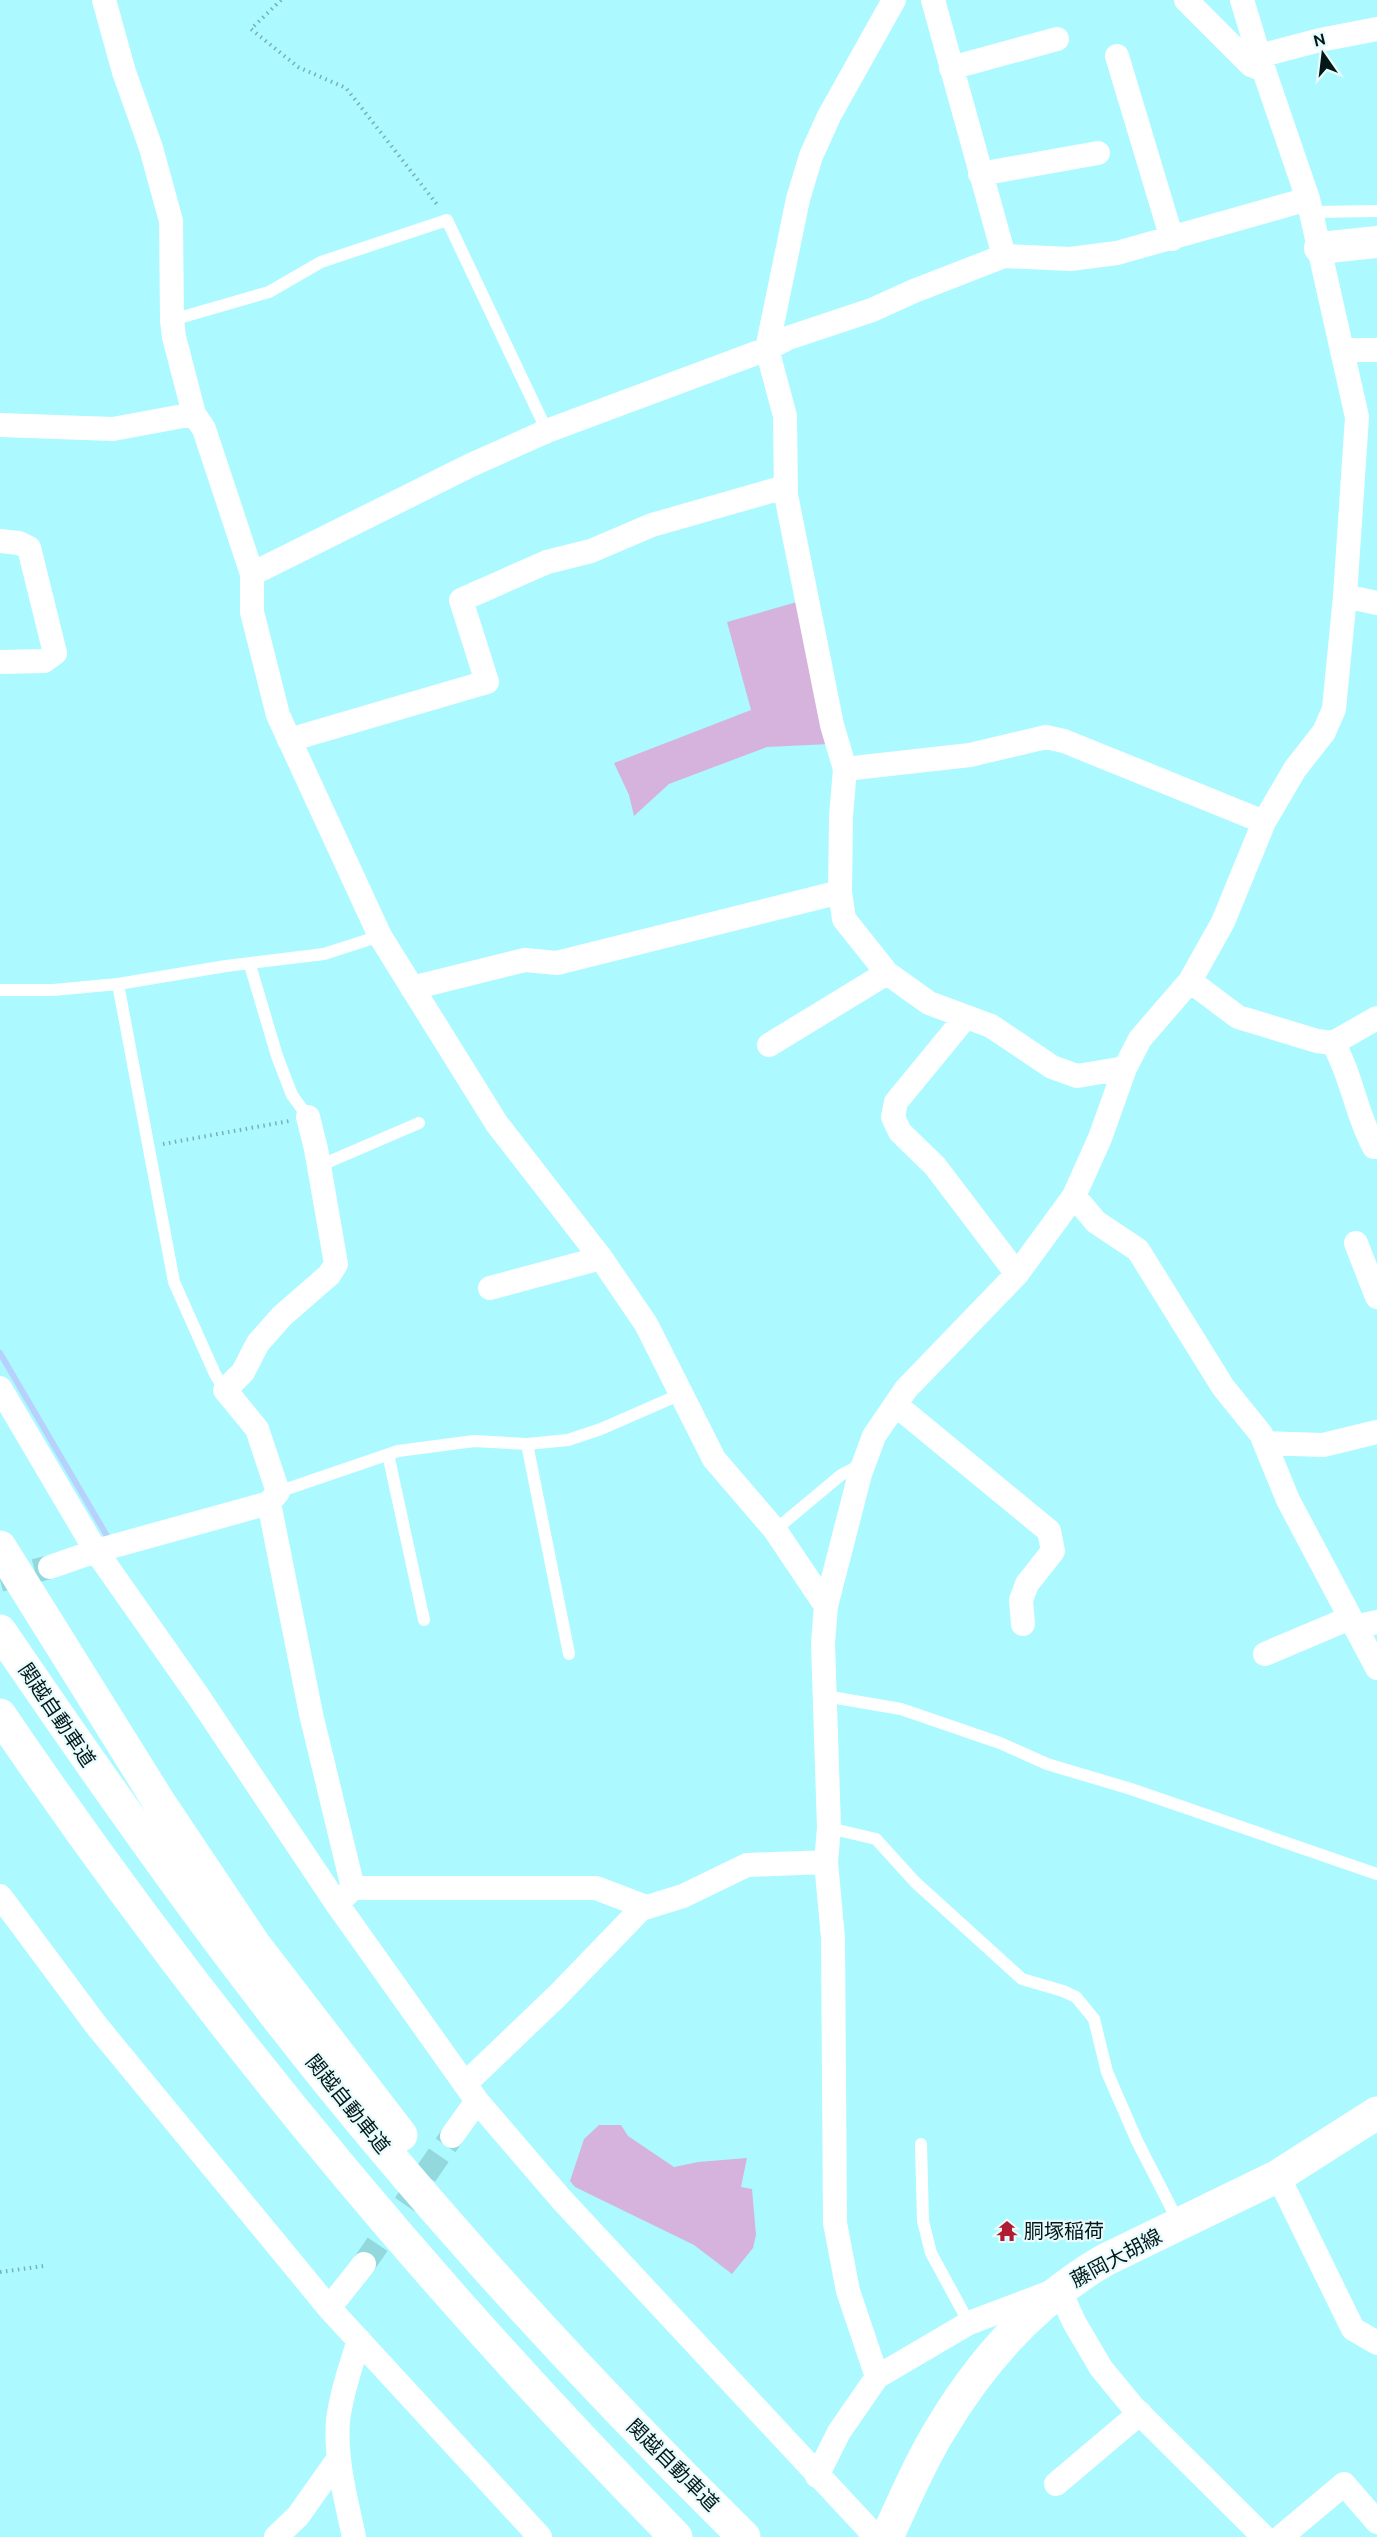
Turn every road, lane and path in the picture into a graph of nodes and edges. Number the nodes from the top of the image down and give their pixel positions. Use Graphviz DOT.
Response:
graph roads {
  1 [pos="104,0"];
  2 [pos="281,0"];
  3 [pos="894,0"];
  4 [pos="933,0"];
  5 [pos="1186,0"];
  6 [pos="1242,0"];
  7 [pos="1377,29"];
  8 [pos="1056,39"];
  9 [pos="1117,56"];
  10 [pos="1261,63"];
  11 [pos="951,68"];
  12 [pos="1098,153"];
  13 [pos="980,174"];
  14 [pos="1310,206"];
  15 [pos="1377,211"];
  16 [pos="447,220"];
  17 [pos="1172,239"];
  18 [pos="1377,242"];
  19 [pos="1320,248"];
  20 [pos="1004,256"];
  21 [pos="172,320"];
  22 [pos="768,349"];
  23 [pos="1342,350"];
  24 [pos="1377,350"];
  25 [pos="194,414"];
  26 [pos="0,425"];
  27 [pos="547,431"];
  28 [pos="785,487"];
  29 [pos="0,541"];
  30 [pos="252,574"];
  31 [pos="1345,596"];
  32 [pos="1377,603"];
  33 [pos="0,663"];
  34 [pos="289,740"];
  35 [pos="845,769"];
  36 [pos="1264,822"];
  37 [pos="840,892"];
  38 [pos="380,936"];
  39 [pos="250,965"];
  40 [pos="887,974"];
  41 [pos="1190,981"];
  42 [pos="118,984"];
  43 [pos="412,988"];
  44 [pos="0,990"];
  45 [pos="964,1018"];
  46 [pos="1377,1018"];
  47 [pos="1333,1043"];
  48 [pos="769,1045"];
  49 [pos="1125,1068"];
  50 [pos="308,1117"];
  51 [pos="419,1123"];
  52 [pos="148,1147"];
  53 [pos="1377,1148"];
  54 [pos="319,1166"];
  55 [pos="1074,1196"];
  56 [pos="1356,1243"];
  57 [pos="601,1258"];
  58 [pos="1017,1274"];
  59 [pos="490,1288"];
  60 [pos="1377,1297"];
  61 [pos="0,1388"];
  62 [pos="225,1390"];
  63 [pos="681,1394"];
  64 [pos="896,1405"];
  65 [pos="1377,1431"];
  66 [pos="1265,1443"];
  67 [pos="527,1444"];
  68 [pos="388,1455"];
  69 [pos="864,1463"];
  70 [pos="273,1498"];
  71 [pos="775,1530"];
  72 [pos="0,1547"];
  73 [pos="96,1551"];
  74 [pos="50,1567"];
  75 [pos="826,1606"];
  76 [pos="424,1620"];
  77 [pos="1361,1623"];
  78 [pos="1023,1624"];
  79 [pos="0,1631"];
  80 [pos="569,1654"];
  81 [pos="1266,1654"];
  82 [pos="1377,1668"];
  83 [pos="825,1696"];
  84 [pos="0,1715"];
  85 [pos="0,1755"];
  86 [pos="829,1828"];
  87 [pos="826,1862"];
  88 [pos="1377,1875"];
  89 [pos="0,1896"];
  90 [pos="345,1896"];
  91 [pos="646,1907"];
  92 [pos="471,2092"];
  93 [pos="1377,2113"];
  94 [pos="452,2136"];
  95 [pos="921,2144"];
  96 [pos="1278,2176"];
  97 [pos="1180,2224"];
  98 [pos="364,2264"];
  99 [pos="44,2266"];
  100 [pos="0,2272"];
  101 [pos="1059,2289"];
  102 [pos="329,2308"];
  103 [pos="969,2323"];
  104 [pos="359,2340"];
  105 [pos="1377,2343"];
  106 [pos="877,2377"];
  107 [pos="601,2392"];
  108 [pos="1140,2414"];
  109 [pos="339,2458"];
  110 [pos="817,2476"];
  111 [pos="1056,2484"];
  112 [pos="1377,2522"];
  113 [pos="276,2537"];
  114 [pos="354,2537"];
  115 [pos="540,2537"];
  116 [pos="653,2537"];
  117 [pos="676,2537"];
  118 [pos="744,2537"];
  119 [pos="876,2537"];
  120 [pos="887,2537"];
  121 [pos="1264,2537"];
  122 [pos="1281,2537"];
  1 -- 21 [label="street"];
  2 -- 16 [label="path"];
  3 -- 22 [label="street"];
  4 -- 11 [label="street"];
  5 -- 10 [label="street"];
  6 -- 10 [label="street"];
  7 -- 10 [label="street"];
  8 -- 11 [label="street"];
  9 -- 17 [label="street"];
  10 -- 14 [label="street"];
  11 -- 13 [label="street"];
  12 -- 13 [label="street"];
  13 -- 20 [label="street"];
  14 -- 15 [label="lane"];
  14 -- 17 [label="street"];
  14 -- 19 [label="street"];
  16 -- 21 [label="lane"];
  16 -- 27 [label="lane"];
  17 -- 20 [label="street"];
  18 -- 19 [label="street"];
  19 -- 23 [label="street"];
  20 -- 22 [label="street"];
  21 -- 25 [label="street"];
  22 -- 27 [label="street"];
  22 -- 28 [label="street"];
  23 -- 24 [label="street"];
  23 -- 31 [label="street"];
  25 -- 26 [label="street"];
  25 -- 30 [label="street"];
  27 -- 30 [label="street"];
  28 -- 34 [label="street"];
  28 -- 35 [label="street"];
  29 -- 33 [label="street"];
  30 -- 34 [label="street"];
  31 -- 32 [label="street"];
  31 -- 36 [label="street"];
  34 -- 38 [label="street"];
  35 -- 36 [label="street"];
  35 -- 37 [label="street"];
  36 -- 41 [label="street"];
  37 -- 40 [label="street"];
  37 -- 43 [label="street"];
  38 -- 39 [label="lane"];
  38 -- 43 [label="street"];
  39 -- 42 [label="lane"];
  39 -- 50 [label="lane"];
  40 -- 45 [label="street"];
  40 -- 48 [label="street"];
  41 -- 47 [label="street"];
  41 -- 49 [label="street"];
  42 -- 44 [label="lane"];
  42 -- 52 [label="lane"];
  43 -- 57 [label="street"];
  45 -- 49 [label="street"];
  45 -- 58 [label="street"];
  46 -- 47 [label="street"];
  47 -- 53 [label="street"];
  49 -- 55 [label="street"];
  50 -- 52 [label="path"];
  50 -- 54 [label="street"];
  51 -- 54 [label="lane"];
  52 -- 62 [label="lane"];
  54 -- 62 [label="street"];
  55 -- 58 [label="street"];
  55 -- 66 [label="street"];
  56 -- 60 [label="street"];
  57 -- 59 [label="street"];
  57 -- 63 [label="street"];
  58 -- 64 [label="street"];
  61 -- 73 [label="street"];
  62 -- 70 [label="street"];
  63 -- 67 [label="lane"];
  63 -- 71 [label="street"];
  64 -- 69 [label="street"];
  64 -- 78 [label="street"];
  65 -- 66 [label="street"];
  66 -- 77 [label="street"];
  67 -- 68 [label="lane"];
  67 -- 80 [label="lane"];
  68 -- 70 [label="lane"];
  68 -- 76 [label="lane"];
  69 -- 71 [label="lane"];
  69 -- 75 [label="street"];
  70 -- 73 [label="street"];
  70 -- 90 [label="street"];
  71 -- 75 [label="street"];
  72 -- 107 [label="main road"];
  73 -- 74 [label="street"];
  73 -- 90 [label="street"];
  75 -- 83 [label="street"];
  77 -- 81 [label="street"];
  77 -- 82 [label="street"];
  79 -- 107 [label="main road, 関越自動車道"];
  83 -- 86 [label="street"];
  83 -- 88 [label="lane"];
  84 -- 117 [label="main road"];
  85 -- 116 [label="main road"];
  86 -- 87 [label="street"];
  86 -- 97 [label="lane"];
  87 -- 91 [label="street"];
  87 -- 106 [label="street"];
  89 -- 102 [label="street"];
  90 -- 91 [label="street"];
  90 -- 92 [label="street"];
  91 -- 92 [label="street"];
  92 -- 94 [label="street"];
  92 -- 110 [label="street"];
  93 -- 96 [label="main road, 藤岡大胡線"];
  95 -- 103 [label="lane"];
  96 -- 97 [label="main road, 藤岡大胡線"];
  96 -- 105 [label="street"];
  97 -- 101 [label="main road, 藤岡大胡線"];
  98 -- 102 [label="street"];
  99 -- 100 [label="path"];
  101 -- 103 [label="street"];
  101 -- 108 [label="street"];
  101 -- 120 [label="main road, 藤岡大胡線"];
  102 -- 104 [label="street"];
  103 -- 106 [label="street"];
  104 -- 109 [label="street"];
  104 -- 115 [label="street"];
  106 -- 110 [label="street"];
  107 -- 118 [label="main road, 関越自動車道"];
  108 -- 111 [label="street"];
  108 -- 121 [label="street"];
  109 -- 113 [label="street"];
  109 -- 114 [label="street"];
  110 -- 119 [label="street"];
  112 -- 122 [label="street"];
}
